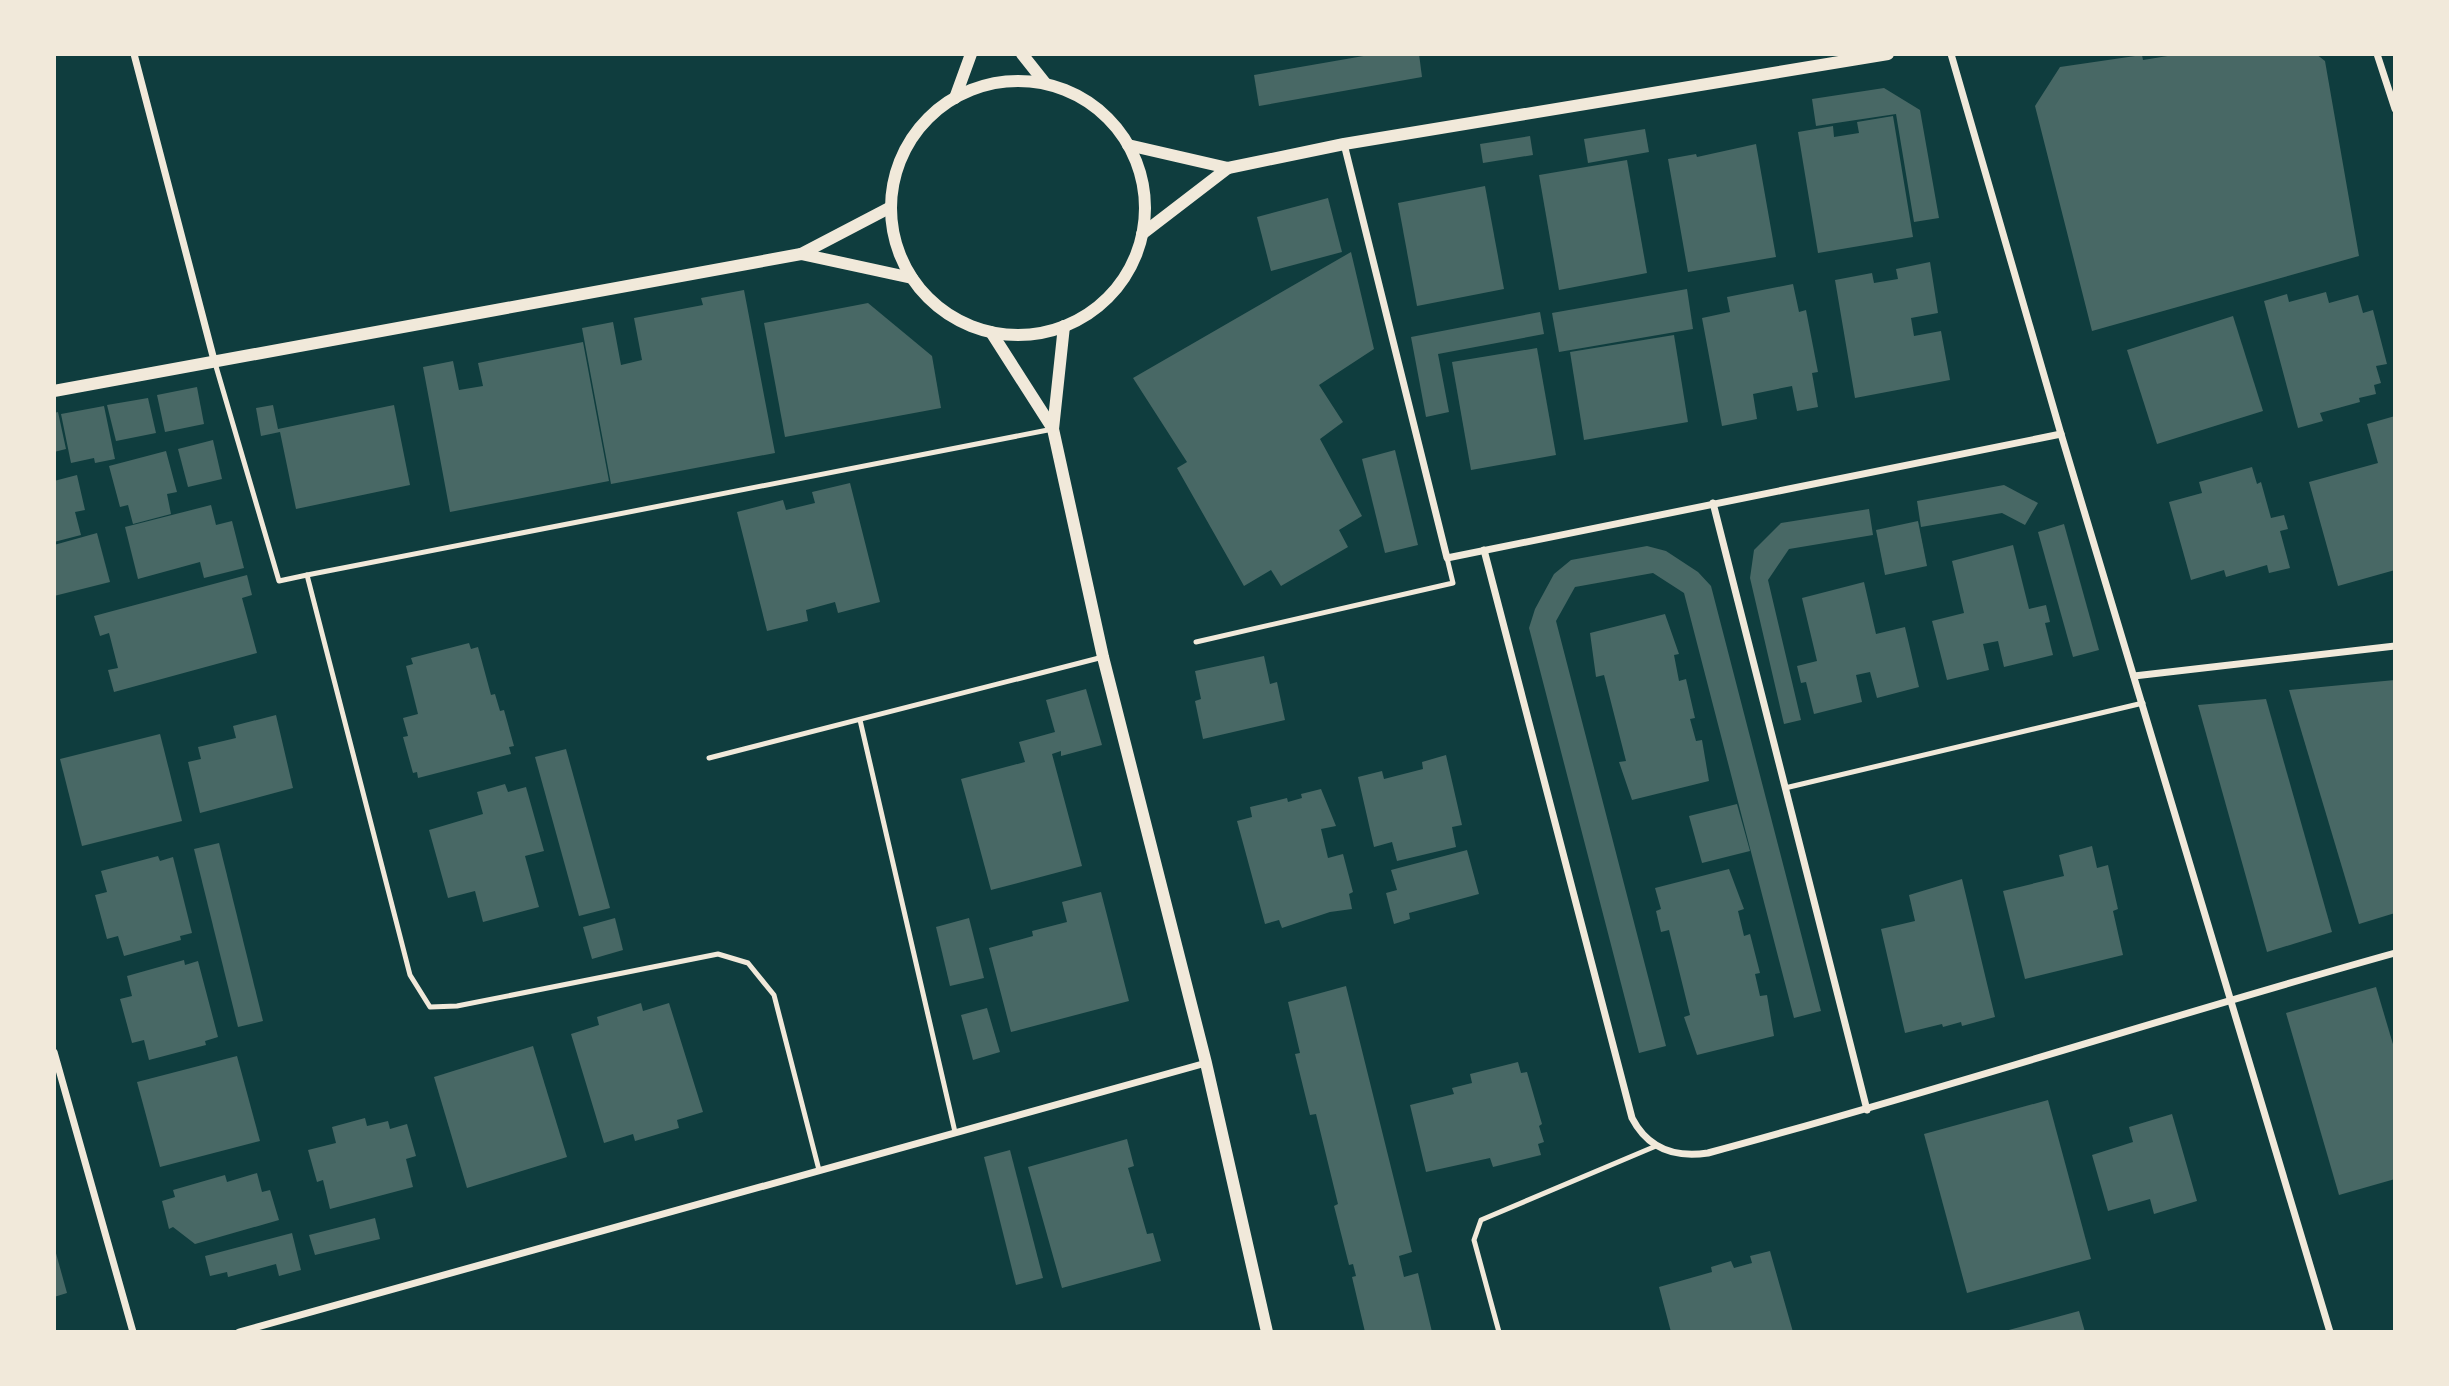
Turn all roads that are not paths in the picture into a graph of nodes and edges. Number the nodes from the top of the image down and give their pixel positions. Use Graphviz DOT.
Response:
graph roads {
  1 [pos="134,54"];
  2 [pos="971,54"];
  3 [pos="1022,54"];
  4 [pos="1888,54"];
  5 [pos="1951,54"];
  6 [pos="2377,54"];
  7 [pos="1824,60"];
  8 [pos="1045,83"];
  9 [pos="955,98"];
  10 [pos="2395,109"];
  11 [pos="1344,144"];
  12 [pos="1128,145"];
  13 [pos="1228,168"];
  14 [pos="891,207"];
  15 [pos="1142,234"];
  16 [pos="801,254"];
  17 [pos="912,278"];
  18 [pos="1064,327"];
  19 [pos="991,332"];
  20 [pos="214,360"];
  21 [pos="54,391"];
  22 [pos="1053,429"];
  23 [pos="2061,434"];
  24 [pos="1713,503"];
  25 [pos="1484,550"];
  26 [pos="1447,558"];
  27 [pos="307,575"];
  28 [pos="1196,642"];
  29 [pos="2395,646"];
  30 [pos="1104,657"];
  31 [pos="2134,676"];
  32 [pos="2143,703"];
  33 [pos="860,720"];
  34 [pos="709,758"];
  35 [pos="1785,788"];
  36 [pos="2395,953"];
  37 [pos="2232,999"];
  38 [pos="54,1052"];
  39 [pos="1206,1063"];
  40 [pos="1867,1110"];
  41 [pos="955,1132"];
  42 [pos="1656,1146"];
  43 [pos="818,1170"];
  44 [pos="133,1332"];
  45 [pos="239,1332"];
  46 [pos="1267,1332"];
  47 [pos="1499,1332"];
  48 [pos="2330,1332"];
  1 -- 20 [label="street"];
  2 -- 9 [label="street"];
  3 -- 8 [label="street"];
  4 -- 7 [label="street"];
  5 -- 23 [label="street"];
  6 -- 10 [label="street"];
  7 -- 11 [label="street"];
  8 -- 9 [label="street"];
  8 -- 12 [label="street"];
  9 -- 14 [label="street"];
  11 -- 13 [label="street"];
  11 -- 26 [label="street"];
  12 -- 13 [label="street"];
  12 -- 15 [label="street"];
  13 -- 15 [label="street"];
  14 -- 16 [label="street"];
  14 -- 17 [label="street"];
  15 -- 18 [label="street"];
  16 -- 17 [label="street"];
  16 -- 20 [label="street"];
  17 -- 19 [label="street"];
  18 -- 19 [label="street"];
  18 -- 22 [label="street"];
  19 -- 22 [label="street"];
  20 -- 21 [label="street"];
  20 -- 27 [label="lane"];
  22 -- 27 [label="lane"];
  22 -- 30 [label="street"];
  23 -- 24 [label="street"];
  23 -- 31 [label="street"];
  24 -- 25 [label="street"];
  24 -- 35 [label="street"];
  25 -- 26 [label="street"];
  25 -- 42 [label="street"];
  26 -- 28 [label="lane"];
  27 -- 43 [label="lane"];
  29 -- 31 [label="street"];
  30 -- 33 [label="lane"];
  30 -- 39 [label="street"];
  31 -- 32 [label="street"];
  32 -- 35 [label="lane"];
  32 -- 37 [label="street"];
  33 -- 34 [label="lane"];
  33 -- 41 [label="lane"];
  35 -- 40 [label="street"];
  36 -- 37 [label="street"];
  37 -- 40 [label="street"];
  37 -- 48 [label="street"];
  38 -- 44 [label="street"];
  39 -- 41 [label="street"];
  39 -- 46 [label="street"];
  40 -- 42 [label="street"];
  41 -- 43 [label="street"];
  42 -- 47 [label="lane"];
  43 -- 45 [label="street"];
}
